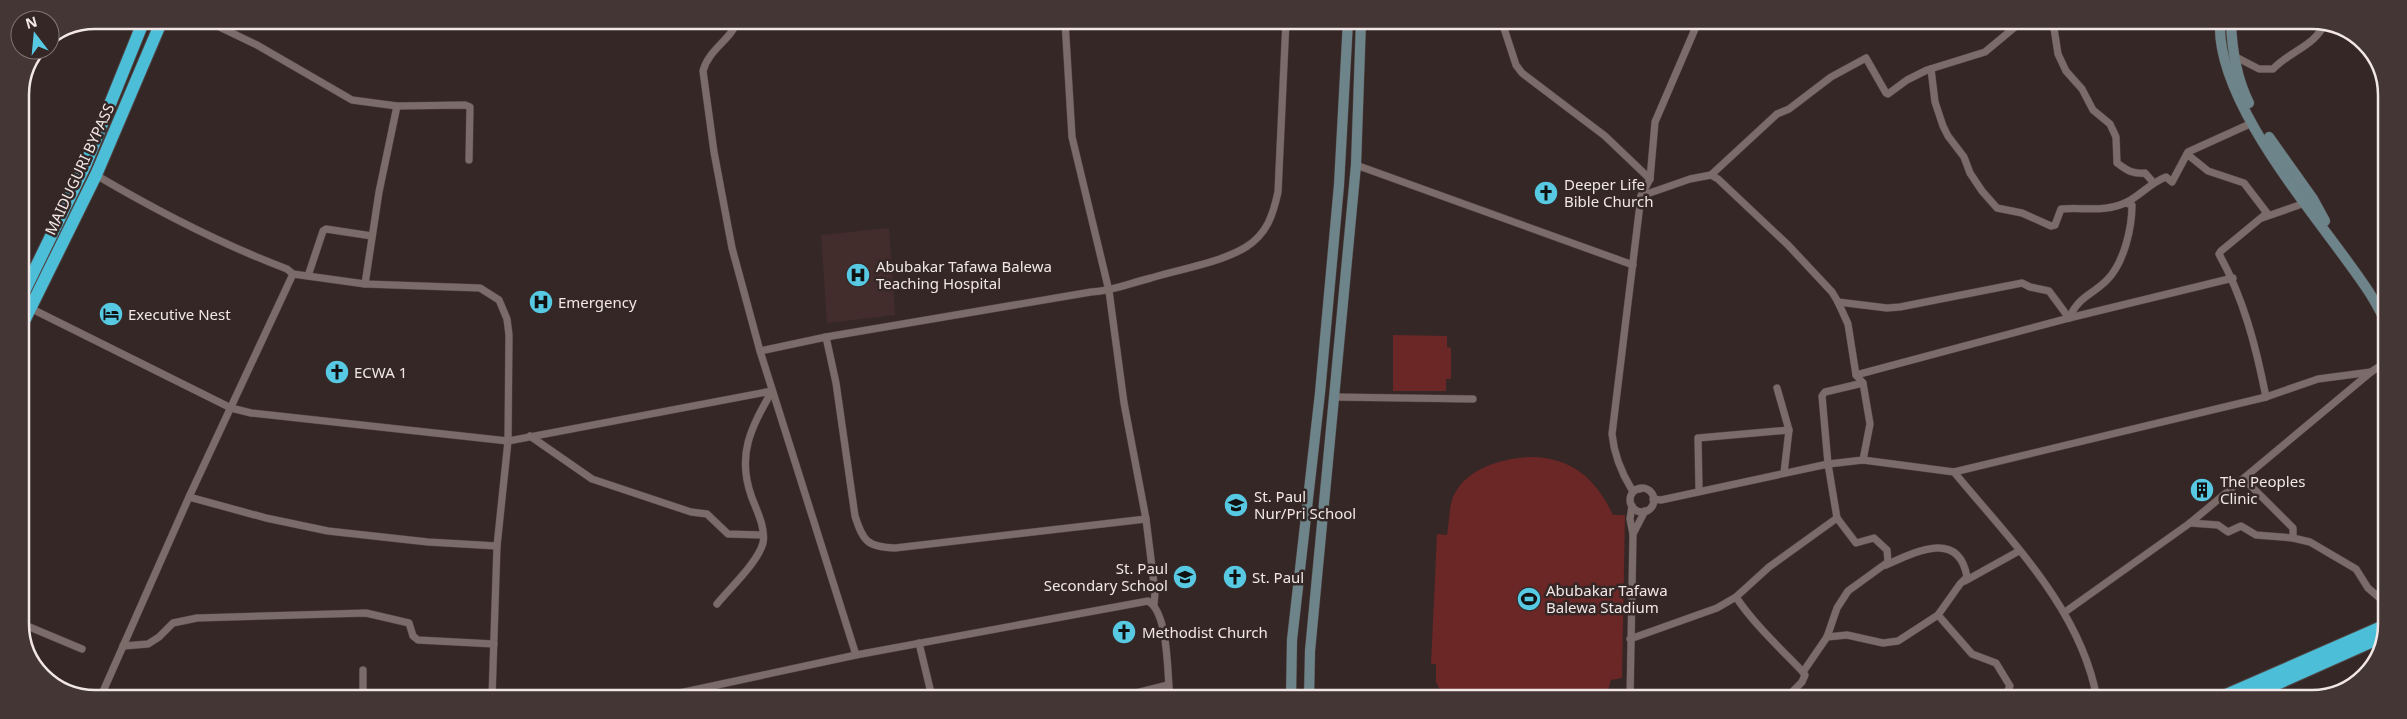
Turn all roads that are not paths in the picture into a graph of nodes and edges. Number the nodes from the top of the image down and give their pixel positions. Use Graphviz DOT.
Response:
graph roads {
  1 [pos="140,29"];
  2 [pos="158,29"];
  3 [pos="225,29"];
  4 [pos="733,29"];
  5 [pos="1065,29"];
  6 [pos="1286,29"];
  7 [pos="1348,29"];
  8 [pos="1361,29"];
  9 [pos="1504,29"];
  10 [pos="1695,29"];
  11 [pos="2013,29"];
  12 [pos="2053,29"];
  13 [pos="2219,29"];
  14 [pos="2232,29"];
  15 [pos="2322,29"];
  16 [pos="2234,56"];
  17 [pos="1931,69"];
  18 [pos="397,106"];
  19 [pos="2252,123"];
  20 [pos="2188,154"];
  21 [pos="468,160"];
  22 [pos="1341,161"];
  23 [pos="1356,165"];
  24 [pos="96,175"];
  25 [pos="1711,175"];
  26 [pos="1650,179"];
  27 [pos="2154,182"];
  28 [pos="1641,196"];
  29 [pos="2125,203"];
  30 [pos="2304,203"];
  31 [pos="2260,219"];
  32 [pos="372,236"];
  33 [pos="1633,265"];
  34 [pos="293,274"];
  35 [pos="308,276"];
  36 [pos="2233,278"];
  37 [pos="365,284"];
  38 [pos="1109,292"];
  39 [pos="29,293"];
  40 [pos="29,295"];
  41 [pos="2378,298"];
  42 [pos="1838,302"];
  43 [pos="29,307"];
  44 [pos="2378,307"];
  45 [pos="2070,318"];
  46 [pos="826,337"];
  47 [pos="760,351"];
  48 [pos="2378,367"];
  49 [pos="2371,372"];
  50 [pos="1856,375"];
  51 [pos="1863,383"];
  52 [pos="1777,388"];
  53 [pos="772,391"];
  54 [pos="1334,397"];
  55 [pos="2266,397"];
  56 [pos="1473,399"];
  57 [pos="231,408"];
  58 [pos="1789,430"];
  59 [pos="530,436"];
  60 [pos="508,440"];
  61 [pos="1863,460"];
  62 [pos="1828,464"];
  63 [pos="1954,472"];
  64 [pos="1784,473"];
  65 [pos="1624,478"];
  66 [pos="2244,480"];
  67 [pos="1644,489"];
  68 [pos="1699,490"];
  69 [pos="1632,494"];
  70 [pos="1674,496"];
  71 [pos="189,498"];
  72 [pos="1653,499"];
  73 [pos="1632,506"];
  74 [pos="1645,511"];
  75 [pos="1837,518"];
  76 [pos="1146,519"];
  77 [pos="2190,523"];
  78 [pos="1633,534"];
  79 [pos="762,535"];
  80 [pos="2293,538"];
  81 [pos="497,546"];
  82 [pos="2019,551"];
  83 [pos="1876,570"];
  84 [pos="1960,584"];
  85 [pos="1736,597"];
  86 [pos="2378,597"];
  87 [pos="717,604"];
  88 [pos="1154,605"];
  89 [pos="2065,612"];
  90 [pos="1938,615"];
  91 [pos="29,627"];
  92 [pos="2378,632"];
  93 [pos="2378,632"];
  94 [pos="1827,637"];
  95 [pos="1630,640"];
  96 [pos="919,643"];
  97 [pos="494,644"];
  98 [pos="123,646"];
  99 [pos="82,649"];
  100 [pos="856,655"];
  101 [pos="362,670"];
  102 [pos="1803,672"];
  103 [pos="1168,685"];
  104 [pos="104,690"];
  105 [pos="363,690"];
  106 [pos="492,690"];
  107 [pos="694,690"];
  108 [pos="930,690"];
  109 [pos="1148,690"];
  110 [pos="1169,690"];
  111 [pos="1291,690"];
  112 [pos="1309,690"];
  113 [pos="1630,690"];
  114 [pos="1794,690"];
  115 [pos="2008,690"];
  116 [pos="2094,690"];
  117 [pos="2238,690"];
  118 [pos="2261,690"];
  1 -- 39 [label="highway, MAIDUGURI BYPASS"];
  2 -- 24 [label="highway, MAIDUGURI BYPASS"];
  3 -- 18 [label="street"];
  4 -- 47 [label="street"];
  5 -- 38 [label="street"];
  6 -- 38 [label="street"];
  7 -- 22 [label="street"];
  8 -- 23 [label="street"];
  9 -- 26 [label="street"];
  10 -- 26 [label="street"];
  11 -- 17 [label="street"];
  12 -- 27 [label="street"];
  13 -- 19 [label="street"];
  14 -- 16 [label="street"];
  15 -- 16 [label="street"];
  16 -- 41 [label="street"];
  17 -- 25 [label="street"];
  17 -- 29 [label="street"];
  18 -- 21 [label="street"];
  18 -- 32 [label="street"];
  19 -- 20 [label="street"];
  19 -- 30 [label="street"];
  20 -- 27 [label="street"];
  20 -- 31 [label="street"];
  22 -- 23 [label="street"];
  22 -- 111 [label="street"];
  23 -- 33 [label="street"];
  23 -- 54 [label="street"];
  24 -- 34 [label="street"];
  24 -- 40 [label="highway, MAIDUGURI BYPASS"];
  25 -- 28 [label="street"];
  25 -- 42 [label="street"];
  26 -- 28 [label="street"];
  27 -- 29 [label="street"];
  28 -- 33 [label="street"];
  29 -- 45 [label="street"];
  30 -- 31 [label="street"];
  30 -- 44 [label="street"];
  31 -- 36 [label="street"];
  32 -- 35 [label="street"];
  32 -- 37 [label="street"];
  33 -- 65 [label="street"];
  34 -- 35 [label="street"];
  34 -- 57 [label="street"];
  35 -- 37 [label="street"];
  36 -- 45 [label="street"];
  36 -- 55 [label="street"];
  37 -- 60 [label="street"];
  38 -- 46 [label="street"];
  38 -- 76 [label="street"];
  42 -- 45 [label="street"];
  42 -- 50 [label="street"];
  43 -- 57 [label="street"];
  45 -- 50 [label="street"];
  46 -- 47 [label="street"];
  46 -- 76 [label="street"];
  47 -- 53 [label="street"];
  48 -- 49 [label="street"];
  49 -- 55 [label="street"];
  49 -- 66 [label="street"];
  50 -- 51 [label="street"];
  51 -- 61 [label="street"];
  51 -- 62 [label="street"];
  52 -- 58 [label="street"];
  53 -- 59 [label="street"];
  53 -- 79 [label="street"];
  53 -- 100 [label="street"];
  54 -- 56 [label="street"];
  54 -- 112 [label="street"];
  55 -- 63 [label="street"];
  57 -- 60 [label="street"];
  57 -- 71 [label="street"];
  58 -- 64 [label="street"];
  58 -- 68 [label="street"];
  59 -- 60 [label="street"];
  59 -- 79 [label="street"];
  60 -- 81 [label="street"];
  61 -- 62 [label="street"];
  61 -- 63 [label="street"];
  62 -- 64 [label="street"];
  62 -- 75 [label="street"];
  63 -- 82 [label="street"];
  64 -- 68 [label="street"];
  65 -- 67 [label="street"];
  65 -- 69 [label="street"];
  66 -- 77 [label="street"];
  66 -- 80 [label="street"];
  67 -- 69 [label="street"];
  67 -- 70 [label="street"];
  67 -- 72 [label="street"];
  68 -- 70 [label="street"];
  69 -- 73 [label="street"];
  70 -- 72 [label="street"];
  71 -- 81 [label="street"];
  71 -- 98 [label="street"];
  72 -- 74 [label="street"];
  73 -- 74 [label="street"];
  73 -- 78 [label="street"];
  74 -- 78 [label="street"];
  75 -- 83 [label="street"];
  75 -- 85 [label="street"];
  76 -- 88 [label="street"];
  77 -- 80 [label="street"];
  77 -- 89 [label="street"];
  78 -- 95 [label="street"];
  79 -- 87 [label="street"];
  80 -- 86 [label="street"];
  81 -- 97 [label="street"];
  82 -- 84 [label="street"];
  82 -- 89 [label="street"];
  83 -- 84 [label="street"];
  83 -- 94 [label="street"];
  84 -- 90 [label="street"];
  85 -- 95 [label="street"];
  85 -- 102 [label="street"];
  88 -- 96 [label="street"];
  88 -- 103 [label="street"];
  89 -- 116 [label="street"];
  90 -- 94 [label="street"];
  90 -- 115 [label="street"];
  91 -- 99 [label="street"];
  92 -- 117 [label="highway"];
  93 -- 118 [label="highway"];
  94 -- 102 [label="street"];
  95 -- 113 [label="street"];
  96 -- 100 [label="street"];
  96 -- 108 [label="street"];
  97 -- 98 [label="street"];
  97 -- 106 [label="street"];
  98 -- 104 [label="street"];
  100 -- 107 [label="street"];
  101 -- 105 [label="street"];
  102 -- 114 [label="street"];
  103 -- 109 [label="street"];
  103 -- 110 [label="street"];
}
